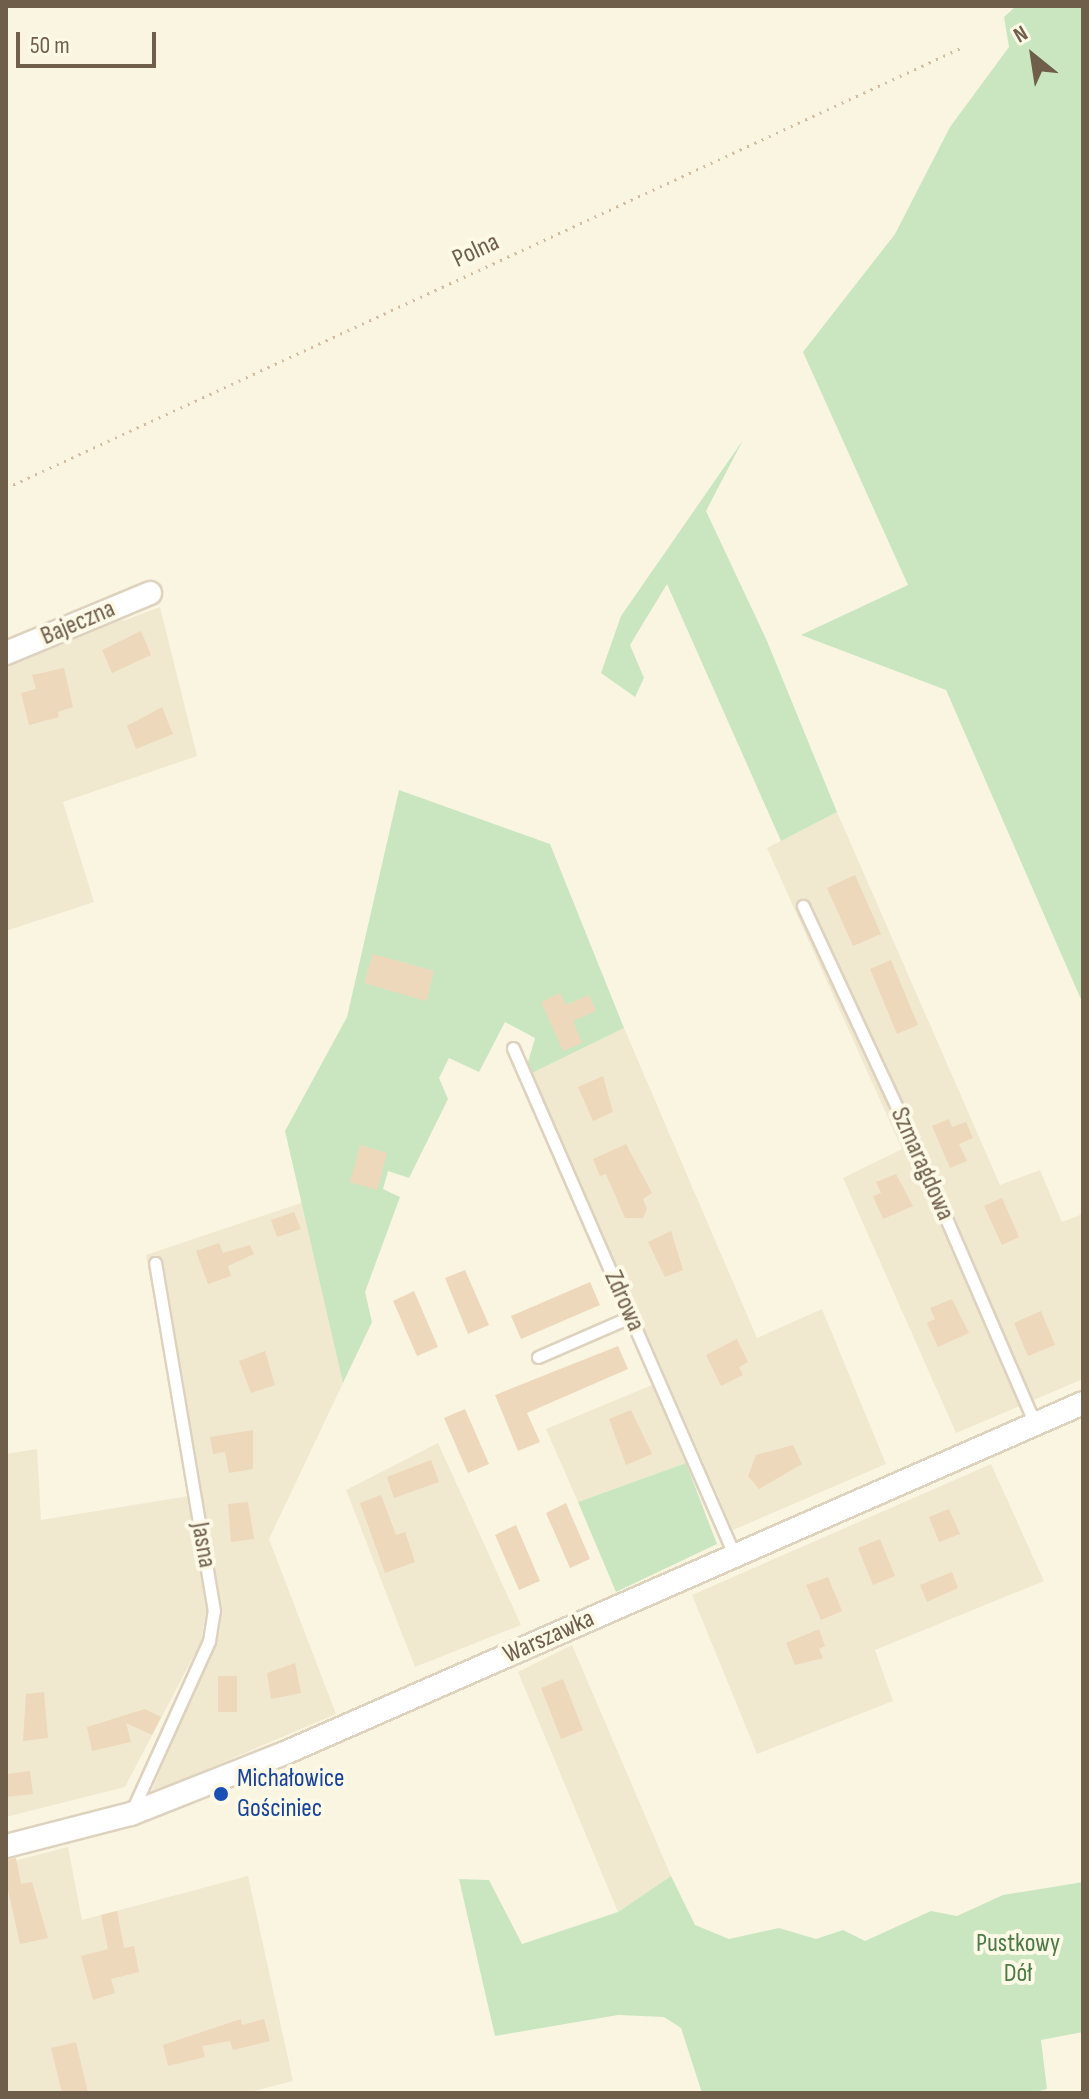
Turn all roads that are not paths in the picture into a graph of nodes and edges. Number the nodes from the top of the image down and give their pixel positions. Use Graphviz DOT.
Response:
graph roads {
  1 [pos="150,593"];
  2 [pos="6,653"];
  3 [pos="803,906"];
  4 [pos="513,1048"];
  5 [pos="155,1263"];
  6 [pos="630,1317"];
  7 [pos="538,1357"];
  8 [pos="1083,1403"];
  9 [pos="1035,1424"];
  10 [pos="734,1554"];
  11 [pos="131,1814"];
  12 [pos="6,1846"];
  1 -- 2 [label="street, Bajeczna"];
  3 -- 9 [label="lane, Szmaragdowa"];
  4 -- 6 [label="lane, Zdrowa"];
  5 -- 11 [label="lane, Jasna"];
  6 -- 7 [label="lane"];
  6 -- 10 [label="lane, Zdrowa"];
  8 -- 9 [label="street, Warszawka"];
  9 -- 10 [label="street, Warszawka"];
  10 -- 11 [label="street, Warszawka"];
  11 -- 12 [label="street, Warszawka"];
}
